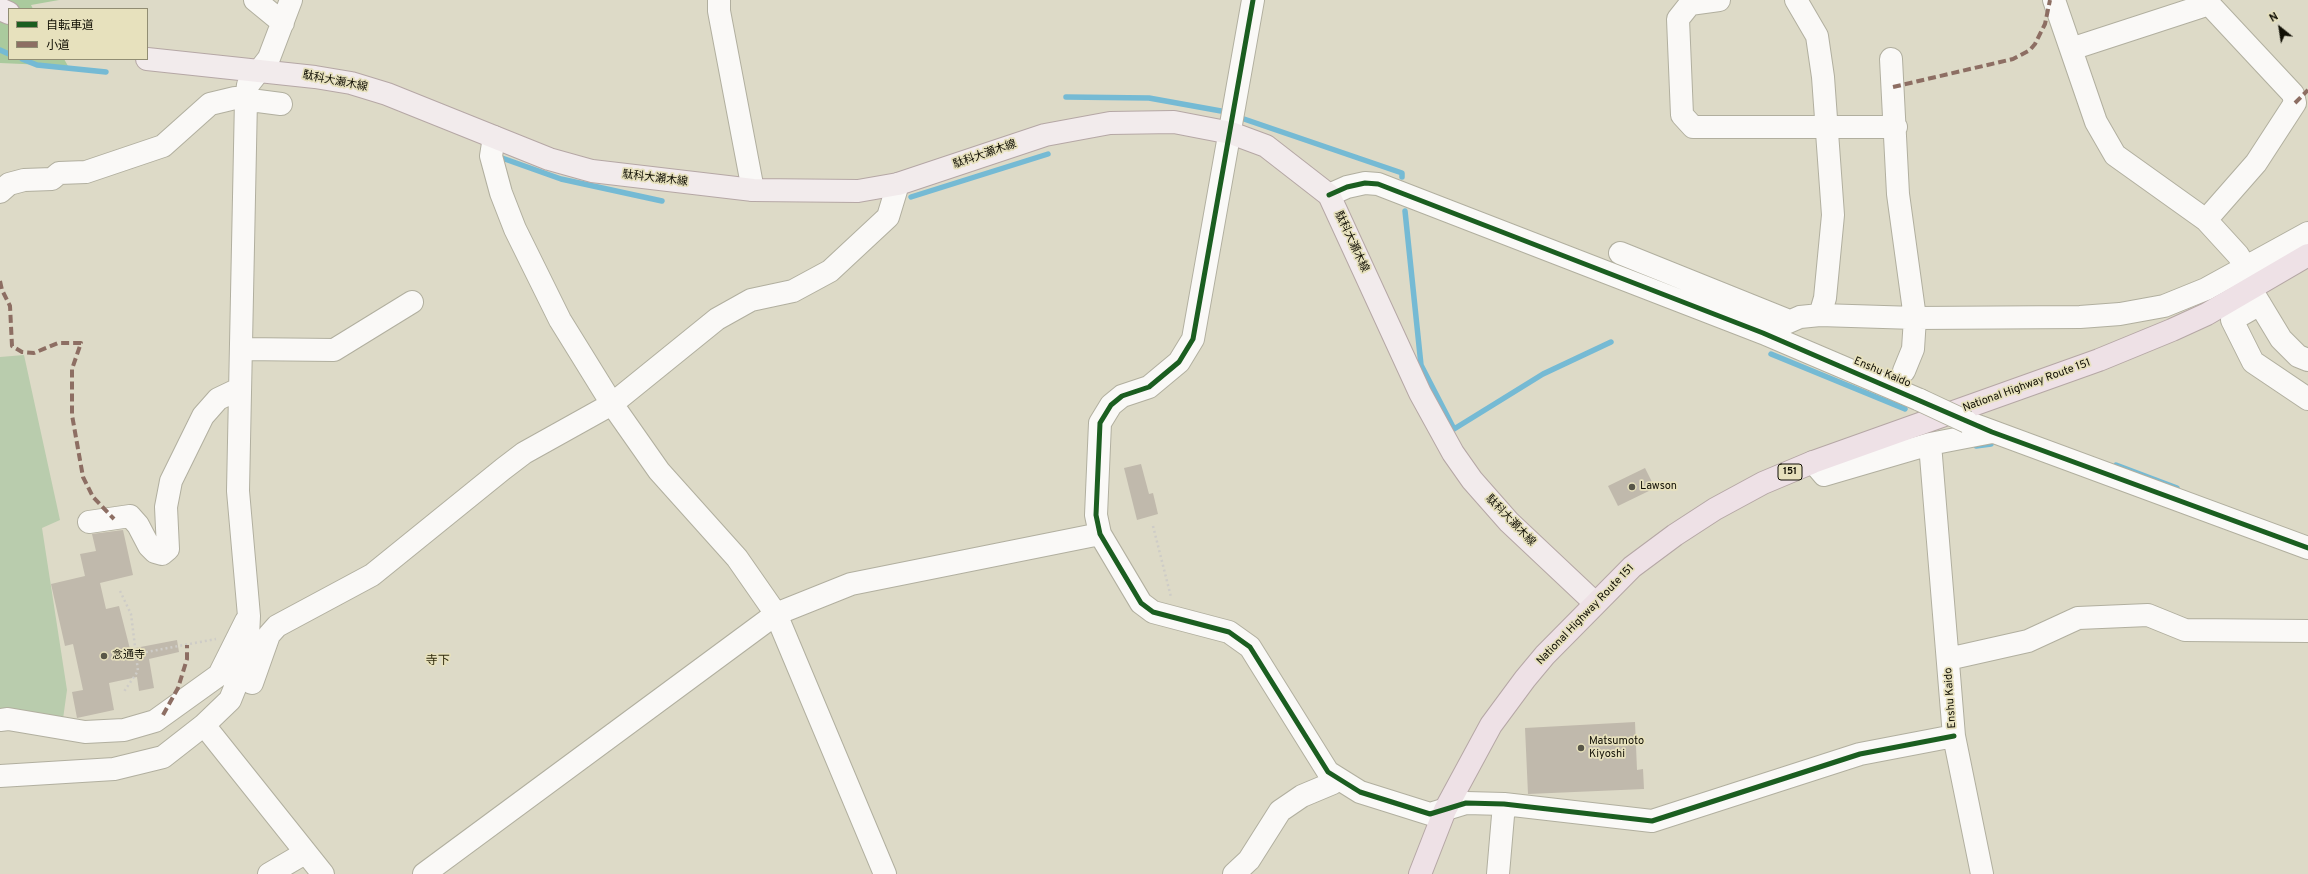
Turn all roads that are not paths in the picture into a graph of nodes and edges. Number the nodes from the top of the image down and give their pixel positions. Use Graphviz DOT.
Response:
graph roads {
  1 [pos="255,0"];
  2 [pos="291,0"];
  3 [pos="719,0"];
  4 [pos="1253,0"];
  5 [pos="1719,0"];
  6 [pos="1796,0"];
  7 [pos="2054,0"];
  8 [pos="283,23"];
  9 [pos="2071,48"];
  10 [pos="148,59"];
  11 [pos="1891,59"];
  12 [pos="259,71"];
  13 [pos="246,99"];
  14 [pos="281,104"];
  15 [pos="1896,127"];
  16 [pos="1827,128"];
  17 [pos="1230,133"];
  18 [pos="494,137"];
  19 [pos="898,184"];
  20 [pos="753,190"];
  21 [pos="0,192"];
  22 [pos="1329,195"];
  23 [pos="2206,220"];
  24 [pos="2308,233"];
  25 [pos="1620,253"];
  26 [pos="2308,255"];
  27 [pos="2246,267"];
  28 [pos="2256,293"];
  29 [pos="412,302"];
  30 [pos="1820,315"];
  31 [pos="1915,318"];
  32 [pos="1791,328"];
  33 [pos="1763,333"];
  34 [pos="242,348"];
  35 [pos="2308,360"];
  36 [pos="1904,371"];
  37 [pos="239,389"];
  38 [pos="2308,399"];
  39 [pos="612,404"];
  40 [pos="1992,432"];
  41 [pos="1930,444"];
  42 [pos="1813,462"];
  43 [pos="89,522"];
  44 [pos="1100,534"];
  45 [pos="2308,548"];
  46 [pos="1595,603"];
  47 [pos="776,614"];
  48 [pos="249,616"];
  49 [pos="2308,631"];
  50 [pos="1948,659"];
  51 [pos="230,700"];
  52 [pos="0,720"];
  53 [pos="204,725"];
  54 [pos="1954,736"];
  55 [pos="0,776"];
  56 [pos="1336,778"];
  57 [pos="1504,804"];
  58 [pos="1445,810"];
  59 [pos="305,853"];
  60 [pos="269,874"];
  61 [pos="322,874"];
  62 [pos="424,874"];
  63 [pos="885,874"];
  64 [pos="1234,874"];
  65 [pos="1420,874"];
  66 [pos="1498,874"];
  67 [pos="1982,874"];
  1 -- 8 [label="street"];
  2 -- 8 [label="street"];
  3 -- 20 [label="street"];
  4 -- 17 [label="street"];
  5 -- 16 [label="street"];
  6 -- 16 [label="street"];
  7 -- 9 [label="street"];
  8 -- 12 [label="street"];
  9 -- 23 [label="street"];
  9 -- 23 [label="street"];
  10 -- 12 [label="main road, 駄科大瀬木線"];
  11 -- 15 [label="street, Enshu Kaido"];
  12 -- 13 [label="street"];
  12 -- 18 [label="main road, 駄科大瀬木線"];
  13 -- 14 [label="street"];
  13 -- 21 [label="street"];
  13 -- 34 [label="street"];
  15 -- 16 [label="street"];
  15 -- 31 [label="street, Enshu Kaido"];
  16 -- 30 [label="street"];
  17 -- 19 [label="main road, 駄科大瀬木線"];
  17 -- 22 [label="main road, 駄科大瀬木線"];
  17 -- 44 [label="street"];
  18 -- 20 [label="main road, 駄科大瀬木線"];
  18 -- 39 [label="street"];
  19 -- 20 [label="main road, 駄科大瀬木線"];
  19 -- 39 [label="street"];
  22 -- 33 [label="street, Enshu Kaido"];
  22 -- 46 [label="main road, 駄科大瀬木線"];
  23 -- 27 [label="street"];
  24 -- 27 [label="street"];
  25 -- 32 [label="street"];
  26 -- 28 [label="highway, National Highway Route 151 / 151"];
  27 -- 28 [label="street"];
  27 -- 31 [label="street"];
  28 -- 35 [label="street"];
  28 -- 38 [label="street"];
  28 -- 42 [label="highway, National Highway Route 151 / 151"];
  29 -- 34 [label="street"];
  30 -- 31 [label="street"];
  30 -- 32 [label="street"];
  31 -- 36 [label="street, Enshu Kaido"];
  32 -- 33 [label="street"];
  33 -- 40 [label="street, Enshu Kaido, bridge"];
  34 -- 37 [label="street"];
  37 -- 43 [label="street"];
  37 -- 48 [label="street"];
  39 -- 47 [label="street"];
  39 -- 51 [label="street"];
  40 -- 41 [label="street"];
  40 -- 45 [label="street, Enshu Kaido"];
  41 -- 42 [label="street"];
  41 -- 50 [label="street, Enshu Kaido"];
  42 -- 46 [label="highway, National Highway Route 151 / 151"];
  44 -- 47 [label="street"];
  44 -- 56 [label="street"];
  46 -- 58 [label="highway, National Highway Route 151 / 151"];
  47 -- 62 [label="street"];
  47 -- 63 [label="street"];
  48 -- 51 [label="street"];
  48 -- 52 [label="street"];
  49 -- 50 [label="street"];
  50 -- 54 [label="street, Enshu Kaido"];
  51 -- 53 [label="street"];
  53 -- 55 [label="street"];
  53 -- 59 [label="street"];
  54 -- 57 [label="street"];
  54 -- 67 [label="street, Enshu Kaido"];
  56 -- 58 [label="street"];
  56 -- 64 [label="street"];
  57 -- 58 [label="street"];
  57 -- 66 [label="street"];
  58 -- 65 [label="highway, National Highway Route 151 / 151"];
  59 -- 60 [label="street"];
  59 -- 61 [label="street"];
}
